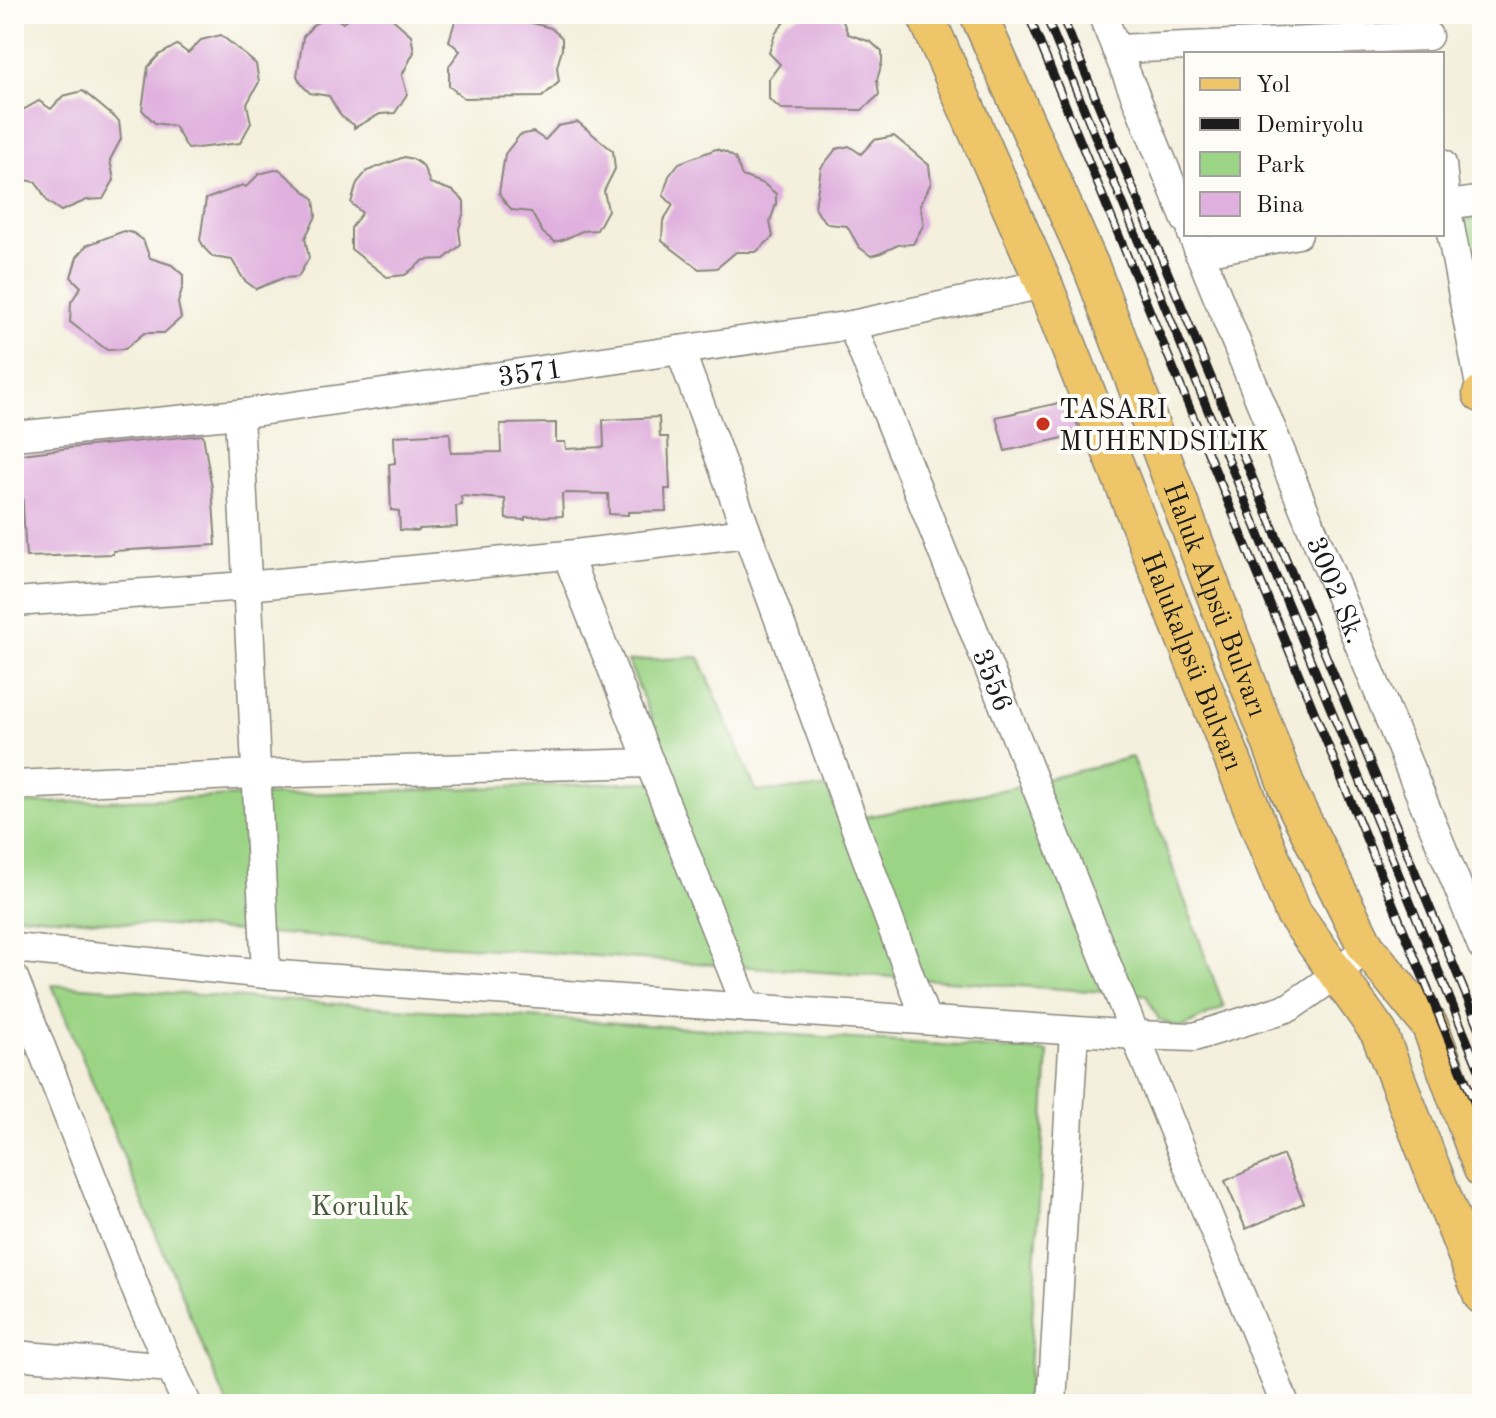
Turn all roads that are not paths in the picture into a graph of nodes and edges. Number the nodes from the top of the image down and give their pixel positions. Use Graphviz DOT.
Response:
graph roads {
  1 [pos="925,14"];
  2 [pos="978,14"];
  3 [pos="1102,14"];
  4 [pos="1428,35"];
  5 [pos="1116,49"];
  6 [pos="1482,200"];
  7 [pos="1444,206"];
  8 [pos="1184,215"];
  9 [pos="1278,236"];
  10 [pos="1196,244"];
  11 [pos="1044,284"];
  12 [pos="852,325"];
  13 [pos="680,350"];
  14 [pos="1482,395"];
  15 [pos="239,414"];
  16 [pos="14,436"];
  17 [pos="746,533"];
  18 [pos="567,555"];
  19 [pos="247,586"];
  20 [pos="14,602"];
  21 [pos="650,763"];
  22 [pos="256,774"];
  23 [pos="14,785"];
  24 [pos="1482,946"];
  25 [pos="1366,947"];
  26 [pos="14,948"];
  27 [pos="266,974"];
  28 [pos="1337,974"];
  29 [pos="14,978"];
  30 [pos="747,1008"];
  31 [pos="926,1020"];
  32 [pos="1074,1031"];
  33 [pos="1135,1035"];
  34 [pos="1482,1169"];
  35 [pos="1482,1296"];
  36 [pos="14,1355"];
  37 [pos="171,1368"];
  38 [pos="187,1404"];
  39 [pos="1052,1404"];
  40 [pos="1285,1404"];
  1 -- 11 [label="main road, Halukalpsü Bulvarı"];
  2 -- 25 [label="main road, Haluk Alpsü Bulvarı"];
  3 -- 5 [label="street"];
  4 -- 5 [label="street"];
  5 -- 8 [label="street"];
  6 -- 7 [label="street"];
  7 -- 14 [label="street"];
  9 -- 10 [label="street"];
  10 -- 24 [label="street, 3002 Sk."];
  11 -- 12 [label="street, 3571"];
  11 -- 28 [label="main road, Halukalpsü Bulvarı"];
  12 -- 13 [label="street, 3571"];
  12 -- 33 [label="street, 3556"];
  13 -- 15 [label="street, 3571"];
  13 -- 17 [label="street"];
  15 -- 16 [label="street, 3571"];
  15 -- 19 [label="street"];
  17 -- 18 [label="street"];
  17 -- 31 [label="street"];
  18 -- 19 [label="street"];
  18 -- 21 [label="street"];
  19 -- 20 [label="street"];
  19 -- 22 [label="street"];
  21 -- 22 [label="street"];
  21 -- 30 [label="street"];
  22 -- 23 [label="street"];
  22 -- 27 [label="street"];
  25 -- 28 [label="street"];
  25 -- 34 [label="main road, Haluk Alpsü Bulvarı"];
  26 -- 27 [label="street"];
  27 -- 30 [label="street"];
  28 -- 33 [label="street"];
  28 -- 35 [label="main road, Halukalpsü Bulvarı"];
  29 -- 37 [label="street"];
  30 -- 31 [label="street"];
  31 -- 32 [label="street"];
  32 -- 33 [label="street"];
  32 -- 39 [label="street"];
  33 -- 40 [label="street, 3556"];
  36 -- 37 [label="street"];
  37 -- 38 [label="street"];
}
